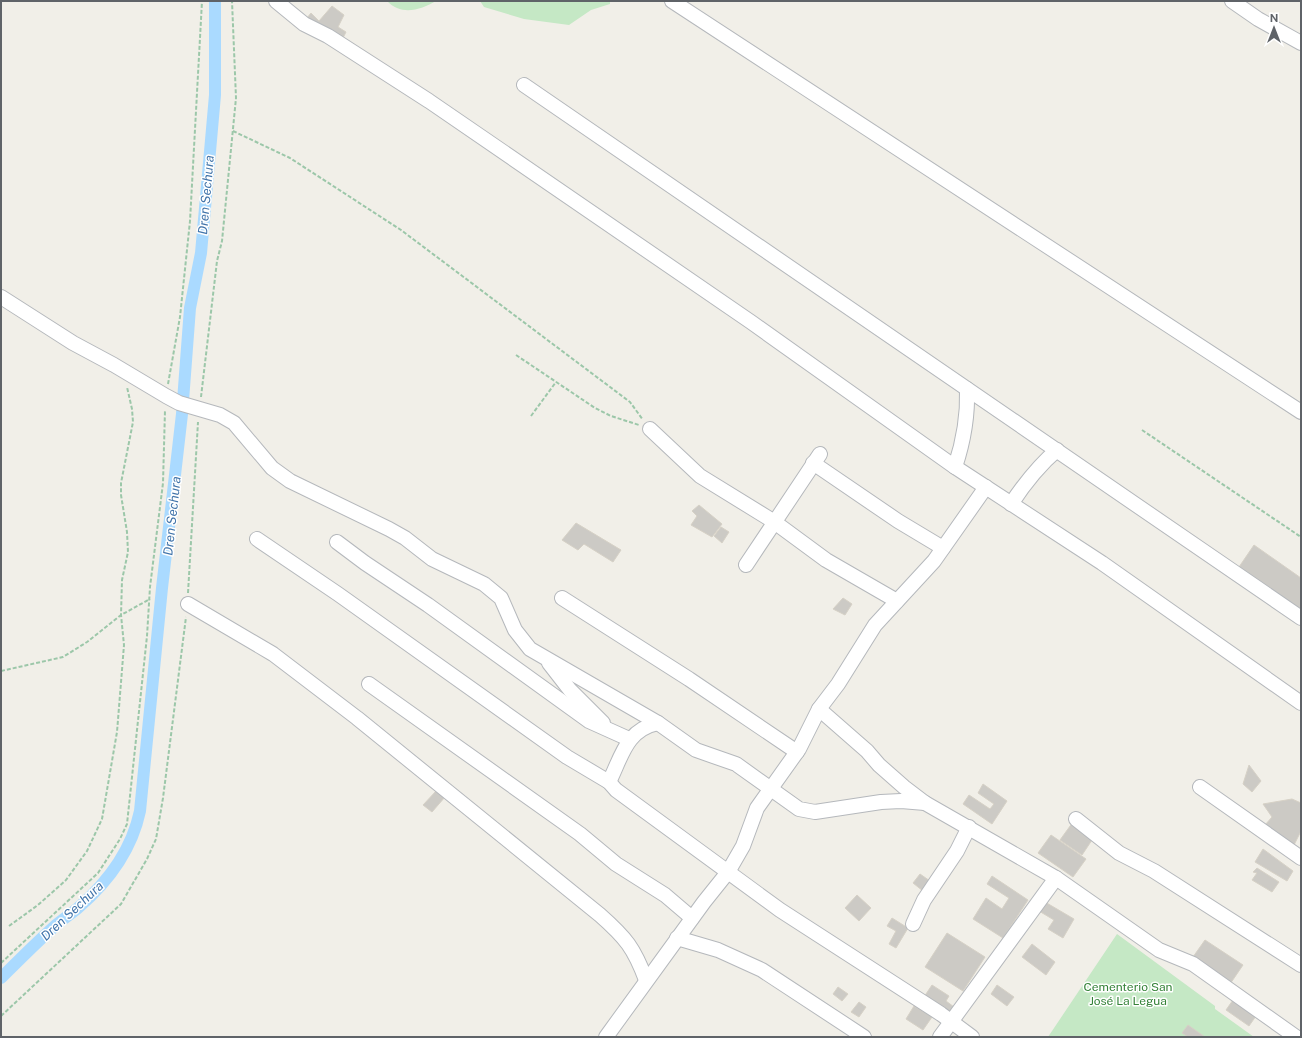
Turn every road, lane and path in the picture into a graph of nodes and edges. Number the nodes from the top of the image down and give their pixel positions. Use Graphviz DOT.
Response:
graph roads {
  1 [pos="202,1"];
  2 [pos="232,1"];
  3 [pos="276,1"];
  4 [pos="672,1"];
  5 [pos="1232,1"];
  6 [pos="1301,43"];
  7 [pos="524,85"];
  8 [pos="232,131"];
  9 [pos="1,298"];
  10 [pos="516,356"];
  11 [pos="129,374"];
  12 [pos="556,382"];
  13 [pos="967,389"];
  14 [pos="166,396"];
  15 [pos="199,409"];
  16 [pos="1301,412"];
  17 [pos="531,416"];
  18 [pos="650,429"];
  19 [pos="1142,430"];
  20 [pos="1057,450"];
  21 [pos="955,467"];
  22 [pos="986,487"];
  23 [pos="1011,504"];
  24 [pos="773,522"];
  25 [pos="1301,537"];
  26 [pos="257,539"];
  27 [pos="337,542"];
  28 [pos="943,548"];
  29 [pos="746,565"];
  30 [pos="150,598"];
  31 [pos="562,598"];
  32 [pos="897,601"];
  33 [pos="188,604"];
  34 [pos="121,615"];
  35 [pos="1301,618"];
  36 [pos="547,659"];
  37 [pos="1,671"];
  38 [pos="368,684"];
  39 [pos="1301,703"];
  40 [pos="819,709"];
  41 [pos="658,723"];
  42 [pos="612,732"];
  43 [pos="629,740"];
  44 [pos="797,752"];
  45 [pos="609,782"];
  46 [pos="1200,787"];
  47 [pos="770,789"];
  48 [pos="925,803"];
  49 [pos="1076,819"];
  50 [pos="969,826"];
  51 [pos="1301,858"];
  52 [pos="728,872"];
  53 [pos="1056,878"];
  54 [pos="692,918"];
  55 [pos="913,924"];
  56 [pos="9,926"];
  57 [pos="677,938"];
  58 [pos="1,964"];
  59 [pos="1301,965"];
  60 [pos="646,980"];
  61 [pos="1,1016"];
  62 [pos="951,1021"];
  63 [pos="1289,1035"];
  64 [pos="606,1037"];
  65 [pos="864,1037"];
  66 [pos="940,1037"];
  67 [pos="972,1037"];
  1 -- 14 [label="path"];
  2 -- 8 [label="path"];
  3 -- 21 [label="street"];
  4 -- 16 [label="street"];
  5 -- 6 [label="street"];
  7 -- 13 [label="street"];
  8 -- 15 [label="path"];
  8 -- 18 [label="path"];
  9 -- 11 [label="street"];
  10 -- 12 [label="path"];
  11 -- 14 [label="street"];
  11 -- 34 [label="path"];
  12 -- 17 [label="path"];
  12 -- 18 [label="path"];
  13 -- 20 [label="street"];
  13 -- 21 [label="street"];
  14 -- 15 [label="street"];
  14 -- 30 [label="path"];
  15 -- 33 [label="path"];
  15 -- 36 [label="street"];
  18 -- 24 [label="street"];
  19 -- 25 [label="path"];
  20 -- 23 [label="street"];
  20 -- 35 [label="street"];
  21 -- 22 [label="street"];
  22 -- 23 [label="street"];
  22 -- 28 [label="street"];
  23 -- 39 [label="street"];
  24 -- 28 [label="street"];
  24 -- 29 [label="street"];
  24 -- 32 [label="street"];
  26 -- 45 [label="street"];
  27 -- 42 [label="street"];
  28 -- 32 [label="street"];
  30 -- 34 [label="path"];
  30 -- 58 [label="path"];
  31 -- 44 [label="street"];
  32 -- 40 [label="street"];
  33 -- 60 [label="street"];
  33 -- 61 [label="path"];
  34 -- 37 [label="path"];
  34 -- 56 [label="path"];
  36 -- 41 [label="street"];
  36 -- 42 [label="street"];
  38 -- 54 [label="street"];
  40 -- 44 [label="street"];
  40 -- 48 [label="street"];
  41 -- 43 [label="street"];
  41 -- 47 [label="street"];
  42 -- 43 [label="street"];
  43 -- 45 [label="street"];
  44 -- 47 [label="street"];
  45 -- 52 [label="street"];
  46 -- 51 [label="street"];
  47 -- 48 [label="street"];
  47 -- 52 [label="street"];
  48 -- 50 [label="street"];
  49 -- 59 [label="street"];
  50 -- 53 [label="street"];
  50 -- 55 [label="street"];
  52 -- 54 [label="street"];
  52 -- 62 [label="street"];
  53 -- 62 [label="street"];
  53 -- 63 [label="street"];
  54 -- 57 [label="street"];
  57 -- 60 [label="street"];
  57 -- 65 [label="street"];
  60 -- 64 [label="street"];
  62 -- 66 [label="street"];
  62 -- 67 [label="street"];
}
